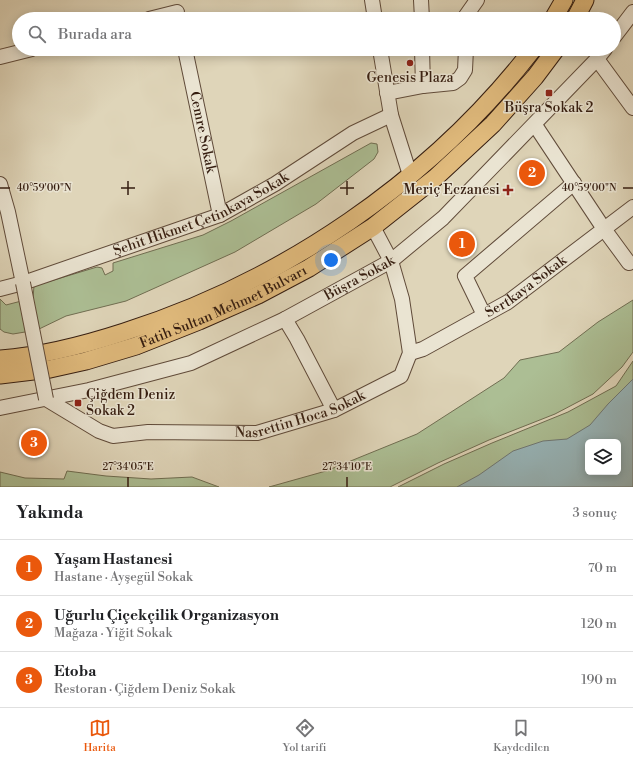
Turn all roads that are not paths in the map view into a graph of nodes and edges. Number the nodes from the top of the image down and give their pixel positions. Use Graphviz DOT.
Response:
graph roads {
  1 [pos="372,0"];
  2 [pos="421,0"];
  3 [pos="478,0"];
  4 [pos="564,0"];
  5 [pos="585,0"];
  6 [pos="374,12"];
  7 [pos="422,12"];
  8 [pos="469,12"];
  9 [pos="556,12"];
  10 [pos="579,12"];
  11 [pos="633,12"];
  12 [pos="621,28"];
  13 [pos="12,54"];
  14 [pos="186,56"];
  15 [pos="381,56"];
  16 [pos="422,56"];
  17 [pos="466,56"];
  18 [pos="527,56"];
  19 [pos="551,56"];
  20 [pos="599,56"];
  21 [pos="602,56"];
  22 [pos="0,57"];
  23 [pos="423,86"];
  24 [pos="387,94"];
  25 [pos="633,106"];
  26 [pos="391,115"];
  27 [pos="535,125"];
  28 [pos="410,175"];
  29 [pos="574,183"];
  30 [pos="0,184"];
  31 [pos="633,207"];
  32 [pos="4,213"];
  33 [pos="220,215"];
  34 [pos="373,227"];
  35 [pos="604,229"];
  36 [pos="391,260"];
  37 [pos="629,263"];
  38 [pos="23,283"];
  39 [pos="0,289"];
  40 [pos="484,315"];
  41 [pos="285,319"];
  42 [pos="410,353"];
  43 [pos="0,359"];
  44 [pos="0,375"];
  45 [pos="46,399"];
  46 [pos="0,408"];
  47 [pos="334,410"];
  1 -- 6 [label="street"];
  2 -- 7 [label="street"];
  3 -- 8 [label="street"];
  4 -- 9 [label="main road"];
  5 -- 10 [label="main road"];
  11 -- 12 [label="street"];
  13 -- 22 [label="street"];
  14 -- 33 [label="street, Cemre Sokak"];
  15 -- 24 [label="street"];
  16 -- 23 [label="street"];
  17 -- 23 [label="street"];
  18 -- 28 [label="main road, Fatih Sultan Mehmet Bulvarı"];
  19 -- 34 [label="main road, Fatih Sultan Mehmet Bulvarı"];
  20 -- 27 [label="street, Büşra Sokak"];
  21 -- 25 [label="street"];
  23 -- 24 [label="street"];
  24 -- 26 [label="street"];
  26 -- 28 [label="street"];
  26 -- 33 [label="street, Şehit Hikmet Çetinkaya Sokak"];
  27 -- 29 [label="street"];
  27 -- 36 [label="street, Büşra Sokak"];
  28 -- 43 [label="main road, Fatih Sultan Mehmet Bulvarı"];
  29 -- 35 [label="street"];
  29 -- 40 [label="street"];
  30 -- 32 [label="street"];
  31 -- 35 [label="street, Sertkaya Sokak"];
  32 -- 38 [label="street"];
  33 -- 38 [label="street, Şehit Hikmet Çetinkaya Sokak"];
  34 -- 36 [label="street, Nasrettin Hoca Sokak"];
  34 -- 44 [label="main road, Fatih Sultan Mehmet Bulvarı"];
  35 -- 37 [label="street"];
  35 -- 40 [label="street, Sertkaya Sokak"];
  36 -- 41 [label="street, Büşra Sokak"];
  36 -- 42 [label="street, Nasrettin Hoca Sokak"];
  38 -- 39 [label="street, Şehit Hikmet Çetinkaya Sokak"];
  38 -- 45 [label="street, bridge"];
  40 -- 42 [label="street, Sertkaya Sokak"];
  41 -- 45 [label="street, Büşra Sokak"];
  41 -- 47 [label="street"];
  42 -- 47 [label="street, Nasrettin Hoca Sokak"];
  45 -- 46 [label="street, Büşra Sokak"];
  45 -- 47 [label="street, Nasrettin Hoca Sokak"];
}
